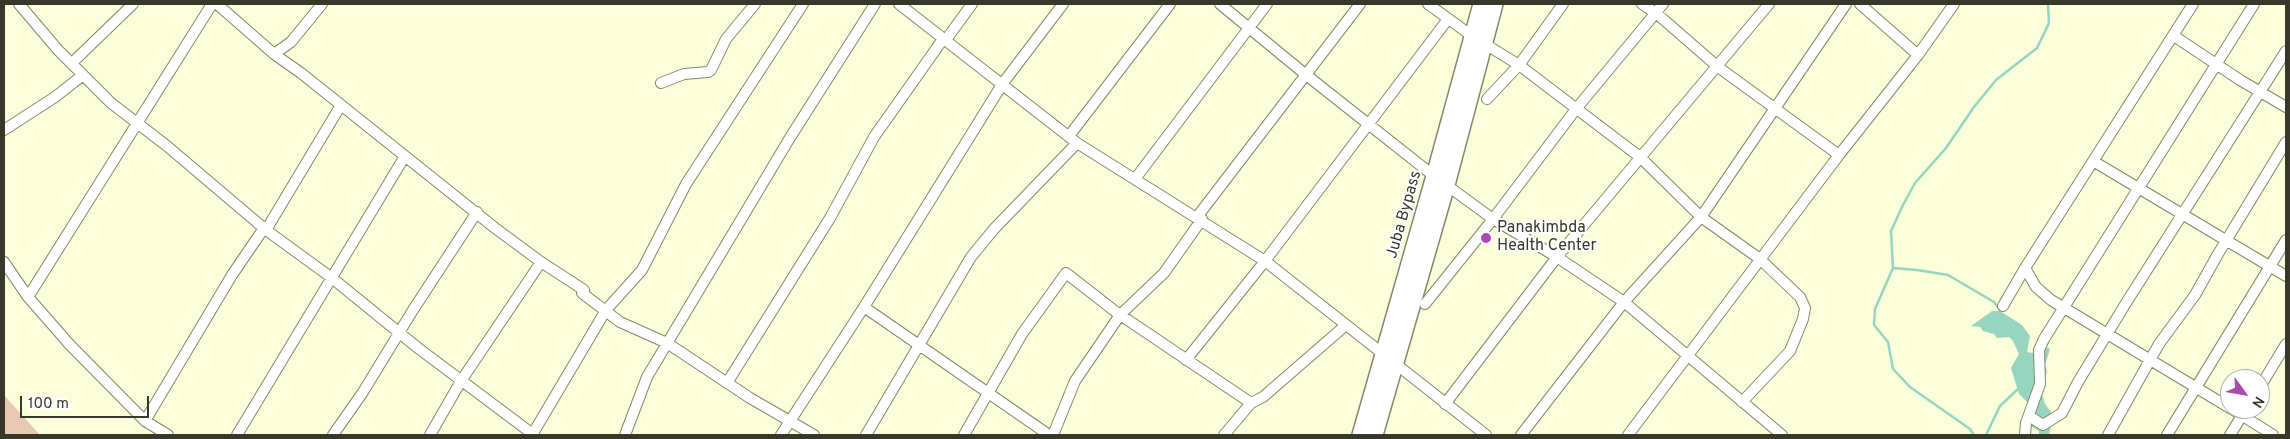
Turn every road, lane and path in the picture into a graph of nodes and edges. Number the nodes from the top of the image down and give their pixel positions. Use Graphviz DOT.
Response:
graph roads {
  1 [pos="19,4"];
  2 [pos="133,4"];
  3 [pos="212,4"];
  4 [pos="217,4"];
  5 [pos="322,4"];
  6 [pos="755,4"];
  7 [pos="803,4"];
  8 [pos="875,4"];
  9 [pos="899,4"];
  10 [pos="972,4"];
  11 [pos="1063,4"];
  12 [pos="1170,4"];
  13 [pos="1220,4"];
  14 [pos="1267,4"];
  15 [pos="1360,4"];
  16 [pos="1428,4"];
  17 [pos="1481,4"];
  18 [pos="1495,4"];
  19 [pos="1562,4"];
  20 [pos="1642,4"];
  21 [pos="1662,4"];
  22 [pos="1769,4"];
  23 [pos="1846,4"];
  24 [pos="1860,4"];
  25 [pos="1954,4"];
  26 [pos="2194,4"];
  27 [pos="2254,4"];
  28 [pos="1656,13"];
  29 [pos="1448,19"];
  30 [pos="1250,28"];
  31 [pos="2174,36"];
  32 [pos="944,40"];
  33 [pos="1478,40"];
  34 [pos="2286,51"];
  35 [pos="274,54"];
  36 [pos="1918,55"];
  37 [pos="73,62"];
  38 [pos="2216,64"];
  39 [pos="1518,65"];
  40 [pos="1718,67"];
  41 [pos="1304,74"];
  42 [pos="83,75"];
  43 [pos="661,83"];
  44 [pos="1003,83"];
  45 [pos="2259,92"];
  46 [pos="1487,99"];
  47 [pos="341,106"];
  48 [pos="2286,107"];
  49 [pos="1576,109"];
  50 [pos="1776,109"];
  51 [pos="1368,123"];
  52 [pos="137,124"];
  53 [pos="4,130"];
  54 [pos="1069,136"];
  55 [pos="2286,142"];
  56 [pos="1078,143"];
  57 [pos="1839,155"];
  58 [pos="405,156"];
  59 [pos="1640,157"];
  60 [pos="2093,161"];
  61 [pos="1434,176"];
  62 [pos="1135,179"];
  63 [pos="1447,185"];
  64 [pos="2138,188"];
  65 [pos="477,212"];
  66 [pos="2184,214"];
  67 [pos="1701,217"];
  68 [pos="1199,218"];
  69 [pos="1493,219"];
  70 [pos="265,229"];
  71 [pos="2286,240"];
  72 [pos="2227,241"];
  73 [pos="1557,257"];
  74 [pos="1760,259"];
  75 [pos="1265,261"];
  76 [pos="4,262"];
  77 [pos="541,262"];
  78 [pos="2270,266"];
  79 [pos="2024,268"];
  80 [pos="2286,276"];
  81 [pos="332,278"];
  82 [pos="28,297"];
  83 [pos="1624,302"];
  84 [pos="1424,304"];
  85 [pos="2003,306"];
  86 [pos="864,307"];
  87 [pos="2065,308"];
  88 [pos="606,310"];
  89 [pos="1120,314"];
  90 [pos="1346,325"];
  91 [pos="400,332"];
  92 [pos="2108,333"];
  93 [pos="667,343"];
  94 [pos="919,343"];
  95 [pos="2286,344"];
  96 [pos="1688,357"];
  97 [pos="1390,358"];
  98 [pos="1186,360"];
  99 [pos="2150,360"];
  100 [pos="2270,370"];
  101 [pos="461,380"];
  102 [pos="727,383"];
  103 [pos="2196,388"];
  104 [pos="988,394"];
  105 [pos="1742,402"];
  106 [pos="2220,402"];
  107 [pos="1251,403"];
  108 [pos="1445,404"];
  109 [pos="2029,416"];
  110 [pos="2240,419"];
  111 [pos="2253,419"];
  112 [pos="790,420"];
  113 [pos="145,421"];
  114 [pos="168,435"];
  115 [pos="237,435"];
  116 [pos="333,435"];
  117 [pos="430,435"];
  118 [pos="533,435"];
  119 [pos="625,435"];
  120 [pos="781,435"];
  121 [pos="814,435"];
  122 [pos="866,435"];
  123 [pos="964,435"];
  124 [pos="1051,435"];
  125 [pos="1224,435"];
  126 [pos="1360,435"];
  127 [pos="1375,435"];
  128 [pos="1486,435"];
  129 [pos="1521,435"];
  130 [pos="1628,435"];
  131 [pos="1782,435"];
  132 [pos="2025,435"];
  133 [pos="2108,435"];
  134 [pos="2168,435"];
  135 [pos="2230,435"];
  136 [pos="2273,435"];
  1 -- 37 [label="street"];
  2 -- 37 [label="street"];
  3 -- 52 [label="street"];
  4 -- 35 [label="street"];
  5 -- 35 [label="street"];
  6 -- 43 [label="street"];
  7 -- 88 [label="street"];
  8 -- 93 [label="street"];
  9 -- 32 [label="street"];
  10 -- 32 [label="street"];
  11 -- 44 [label="street"];
  12 -- 54 [label="street"];
  13 -- 30 [label="street"];
  14 -- 30 [label="street"];
  15 -- 41 [label="street"];
  16 -- 29 [label="street"];
  17 -- 33 [label="main road, Juba Bypass"];
  18 -- 33 [label="main road, Juba Bypass"];
  19 -- 39 [label="street"];
  20 -- 28 [label="street"];
  21 -- 28 [label="street"];
  22 -- 40 [label="street"];
  23 -- 50 [label="street"];
  24 -- 36 [label="street"];
  25 -- 36 [label="street"];
  26 -- 31 [label="street"];
  27 -- 38 [label="street"];
  28 -- 40 [label="street"];
  28 -- 49 [label="street"];
  29 -- 33 [label="street"];
  29 -- 51 [label="street"];
  30 -- 41 [label="street"];
  30 -- 62 [label="street"];
  31 -- 38 [label="street"];
  31 -- 60 [label="street"];
  32 -- 44 [label="street"];
  32 -- 102 [label="street"];
  33 -- 39 [label="street"];
  33 -- 61 [label="main road, Juba Bypass"];
  33 -- 63 [label="main road, Juba Bypass"];
  34 -- 45 [label="street"];
  35 -- 47 [label="street"];
  36 -- 57 [label="street"];
  37 -- 42 [label="street"];
  38 -- 45 [label="street"];
  38 -- 64 [label="street"];
  39 -- 46 [label="street"];
  39 -- 49 [label="street"];
  40 -- 50 [label="street"];
  40 -- 59 [label="street"];
  41 -- 51 [label="street"];
  41 -- 68 [label="street"];
  42 -- 52 [label="street"];
  42 -- 53 [label="street"];
  44 -- 54 [label="street"];
  44 -- 86 [label="street"];
  45 -- 48 [label="street"];
  45 -- 66 [label="street"];
  47 -- 58 [label="street"];
  47 -- 70 [label="street"];
  49 -- 59 [label="street"];
  49 -- 69 [label="street"];
  50 -- 57 [label="street"];
  50 -- 67 [label="street"];
  51 -- 61 [label="street"];
  51 -- 75 [label="street"];
  52 -- 70 [label="street"];
  52 -- 82 [label="street"];
  54 -- 56 [label="street"];
  55 -- 72 [label="street"];
  56 -- 62 [label="street"];
  56 -- 94 [label="street"];
  57 -- 74 [label="street"];
  58 -- 65 [label="street"];
  58 -- 81 [label="street"];
  59 -- 67 [label="street"];
  59 -- 73 [label="street"];
  60 -- 64 [label="street"];
  60 -- 79 [label="street"];
  61 -- 63 [label="street"];
  61 -- 97 [label="main road, Juba Bypass"];
  62 -- 68 [label="street"];
  63 -- 69 [label="street"];
  63 -- 97 [label="main road, Juba Bypass"];
  64 -- 66 [label="street"];
  64 -- 87 [label="street"];
  65 -- 77 [label="street"];
  65 -- 91 [label="street"];
  66 -- 72 [label="street"];
  66 -- 92 [label="street"];
  67 -- 74 [label="street"];
  67 -- 83 [label="street"];
  68 -- 75 [label="street"];
  68 -- 89 [label="street"];
  69 -- 73 [label="street"];
  69 -- 84 [label="street"];
  70 -- 81 [label="street"];
  70 -- 113 [label="street"];
  71 -- 78 [label="street"];
  72 -- 78 [label="street"];
  72 -- 99 [label="street"];
  73 -- 83 [label="street"];
  73 -- 108 [label="street"];
  74 -- 96 [label="street"];
  74 -- 105 [label="street"];
  75 -- 90 [label="street"];
  75 -- 98 [label="street"];
  76 -- 82 [label="street"];
  77 -- 88 [label="street"];
  77 -- 101 [label="street"];
  78 -- 80 [label="street"];
  78 -- 103 [label="street"];
  79 -- 85 [label="street"];
  79 -- 87 [label="street"];
  81 -- 91 [label="street"];
  81 -- 115 [label="street"];
  82 -- 113 [label="street"];
  83 -- 96 [label="street"];
  83 -- 129 [label="street"];
  86 -- 94 [label="street"];
  86 -- 112 [label="street"];
  87 -- 92 [label="street"];
  87 -- 109 [label="street"];
  88 -- 93 [label="street"];
  88 -- 118 [label="street"];
  89 -- 98 [label="street"];
  89 -- 104 [label="street"];
  89 -- 124 [label="street"];
  90 -- 97 [label="street"];
  90 -- 107 [label="street"];
  91 -- 101 [label="street"];
  91 -- 116 [label="street"];
  92 -- 99 [label="street"];
  92 -- 109 [label="street"];
  93 -- 102 [label="street"];
  93 -- 119 [label="street"];
  94 -- 104 [label="street"];
  94 -- 122 [label="street"];
  95 -- 100 [label="street"];
  96 -- 105 [label="street"];
  96 -- 130 [label="street"];
  97 -- 108 [label="street"];
  97 -- 126 [label="main road, Juba Bypass"];
  97 -- 127 [label="main road, Juba Bypass"];
  98 -- 107 [label="street"];
  99 -- 103 [label="street"];
  99 -- 133 [label="street"];
  101 -- 117 [label="street"];
  101 -- 118 [label="street"];
  102 -- 112 [label="street"];
  103 -- 106 [label="street"];
  103 -- 134 [label="street"];
  104 -- 123 [label="street"];
  104 -- 124 [label="street"];
  105 -- 131 [label="street"];
  107 -- 125 [label="street"];
  108 -- 128 [label="street"];
  109 -- 132 [label="street"];
  110 -- 135 [label="street"];
  111 -- 136 [label="street"];
  112 -- 120 [label="street"];
  112 -- 121 [label="street"];
  113 -- 114 [label="street"];
}
